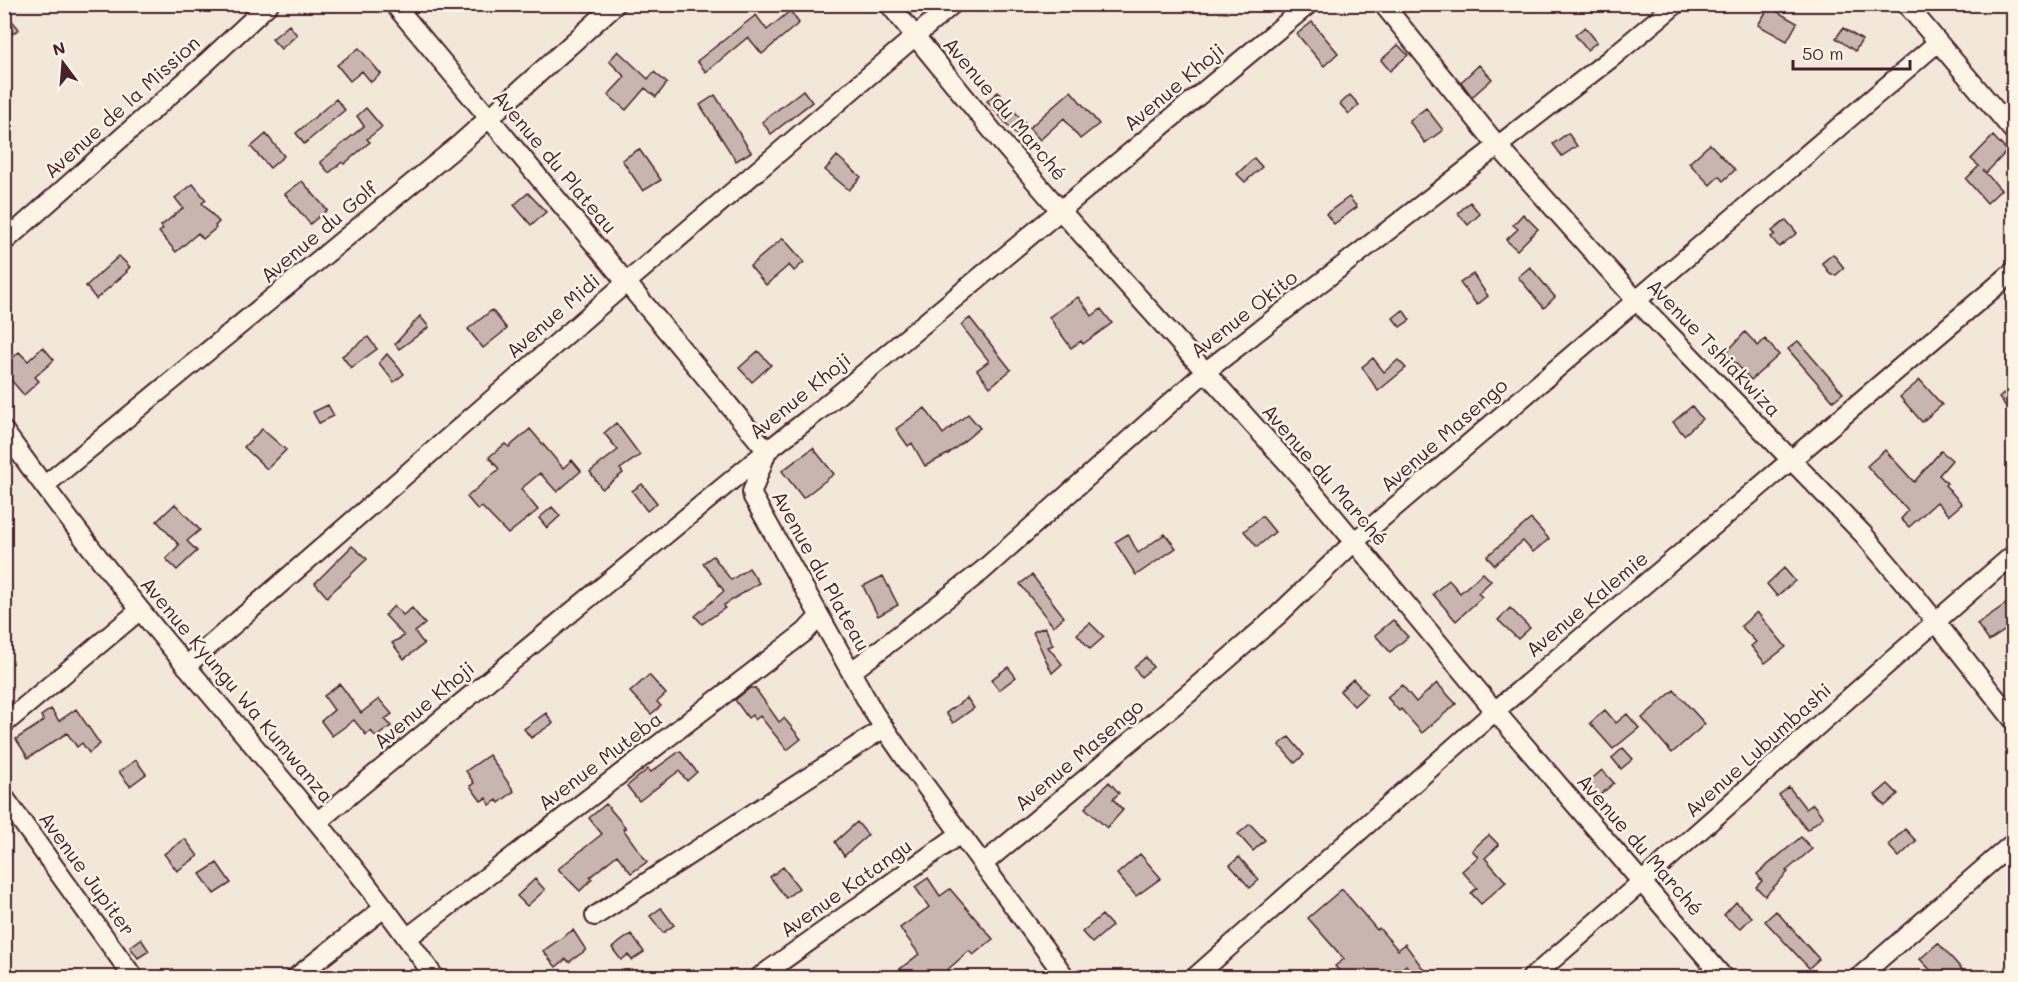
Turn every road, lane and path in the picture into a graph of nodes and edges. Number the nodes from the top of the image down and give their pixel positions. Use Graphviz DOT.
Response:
graph roads {
  1 [pos="269,4"];
  2 [pos="394,4"];
  3 [pos="616,4"];
  4 [pos="889,4"];
  5 [pos="953,4"];
  6 [pos="1309,4"];
  7 [pos="1383,4"];
  8 [pos="1676,4"];
  9 [pos="1906,4"];
  10 [pos="916,36"];
  11 [pos="1937,43"];
  12 [pos="488,118"];
  13 [pos="2013,132"];
  14 [pos="1497,145"];
  15 [pos="1060,210"];
  16 [pos="4,242"];
  17 [pos="2013,271"];
  18 [pos="627,282"];
  19 [pos="1636,300"];
  20 [pos="1205,372"];
  21 [pos="4,431"];
  22 [pos="767,450"];
  23 [pos="1791,460"];
  24 [pos="44,486"];
  25 [pos="1354,542"];
  26 [pos="2013,554"];
  27 [pos="140,610"];
  28 [pos="819,617"];
  29 [pos="1935,622"];
  30 [pos="186,666"];
  31 [pos="851,672"];
  32 [pos="1495,711"];
  33 [pos="2013,721"];
  34 [pos="4,724"];
  35 [pos="884,728"];
  36 [pos="4,797"];
  37 [pos="317,822"];
  38 [pos="960,834"];
  39 [pos="2013,842"];
  40 [pos="983,864"];
  41 [pos="1643,882"];
  42 [pos="384,908"];
  43 [pos="595,916"];
  44 [pos="407,938"];
  45 [pos="134,978"];
  46 [pos="295,978"];
  47 [pos="435,978"];
  48 [pos="758,978"];
  49 [pos="1066,978"];
  50 [pos="1194,978"];
  51 [pos="1531,978"];
  52 [pos="1724,978"];
  53 [pos="1857,978"];
  1 -- 16 [label="street, Avenue de la Mission"];
  2 -- 12 [label="street, Avenue du Plateau"];
  3 -- 12 [label="street, Avenue du Golf"];
  4 -- 10 [label="street, Avenue du Marché"];
  5 -- 10 [label="street, Avenue Midi"];
  6 -- 15 [label="street, Avenue Khoji"];
  7 -- 14 [label="street, Avenue Tshiakwiza"];
  8 -- 14 [label="street, Avenue Okito"];
  9 -- 11 [label="street"];
  10 -- 15 [label="street, Avenue du Marché"];
  10 -- 18 [label="street, Avenue Midi"];
  11 -- 13 [label="street"];
  11 -- 19 [label="street, Avenue Masengo"];
  12 -- 18 [label="street, Avenue du Plateau"];
  12 -- 24 [label="street, Avenue du Golf"];
  14 -- 19 [label="street, Avenue Tshiakwiza"];
  14 -- 20 [label="street, Avenue Okito"];
  15 -- 20 [label="street, Avenue du Marché"];
  15 -- 22 [label="street, Avenue Khoji"];
  17 -- 23 [label="street, Avenue Kalemie"];
  18 -- 22 [label="street, Avenue du Plateau"];
  18 -- 30 [label="street, Avenue Midi"];
  19 -- 23 [label="street, Avenue Tshiakwiza"];
  19 -- 25 [label="street, Avenue Masengo"];
  20 -- 25 [label="street, Avenue du Marché"];
  20 -- 31 [label="street, Avenue Okito"];
  21 -- 24 [label="street, Avenue Kyungu Wa Kumwanza"];
  22 -- 28 [label="street, Avenue du Plateau"];
  22 -- 37 [label="street, Avenue Khoji"];
  23 -- 29 [label="street, Avenue Tshiakwiza"];
  23 -- 32 [label="street, Avenue Kalemie"];
  24 -- 27 [label="street, Avenue Kyungu Wa Kumwanza"];
  25 -- 32 [label="street, Avenue du Marché"];
  25 -- 40 [label="street, Avenue Masengo"];
  26 -- 29 [label="street, Avenue Lubumbashi"];
  27 -- 30 [label="street, Avenue Kyungu Wa Kumwanza"];
  27 -- 34 [label="street"];
  28 -- 31 [label="street, Avenue du Plateau"];
  28 -- 44 [label="street, Avenue Muteba"];
  29 -- 33 [label="street, Avenue Tshiakwiza"];
  29 -- 41 [label="street, Avenue Lubumbashi"];
  30 -- 37 [label="street, Avenue Kyungu Wa Kumwanza"];
  31 -- 35 [label="street, Avenue du Plateau"];
  32 -- 41 [label="street, Avenue du Marché"];
  32 -- 50 [label="street, Avenue Kalemie"];
  35 -- 38 [label="street, Avenue du Plateau"];
  35 -- 43 [label="street"];
  36 -- 45 [label="street, Avenue Jupiter"];
  37 -- 42 [label="street, Avenue Kyungu Wa Kumwanza"];
  38 -- 40 [label="street, Avenue du Plateau"];
  38 -- 48 [label="street, Avenue Katangu"];
  39 -- 53 [label="street"];
  40 -- 49 [label="street, Avenue du Plateau"];
  41 -- 51 [label="street, Avenue Lubumbashi"];
  41 -- 52 [label="street, Avenue du Marché"];
  42 -- 44 [label="street, Avenue Kyungu Wa Kumwanza"];
  42 -- 46 [label="street"];
  44 -- 47 [label="street, Avenue Kyungu Wa Kumwanza"];
}
